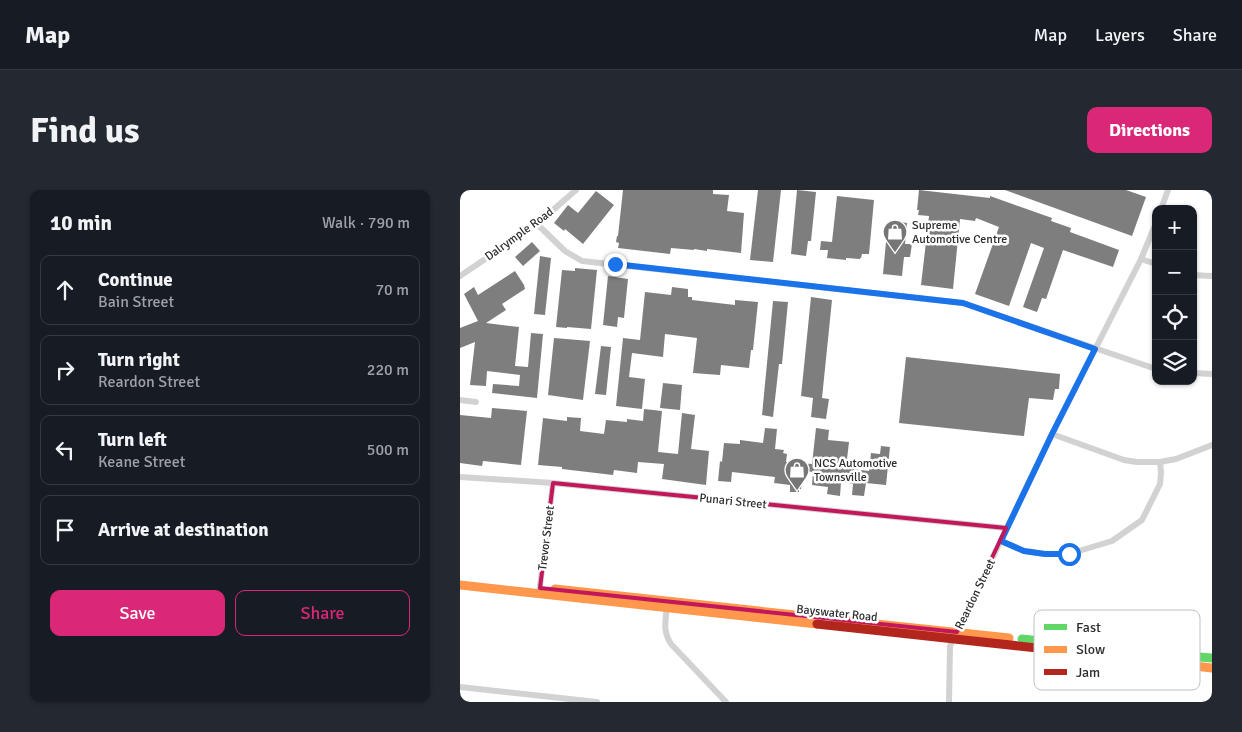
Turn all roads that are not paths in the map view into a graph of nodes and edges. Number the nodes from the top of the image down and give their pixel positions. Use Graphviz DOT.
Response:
graph roads {
  1 [pos="576,190"];
  2 [pos="1168,190"];
  3 [pos="1162,205"];
  4 [pos="537,224"];
  5 [pos="1152,232"];
  6 [pos="1141,259"];
  7 [pos="1152,263"];
  8 [pos="1197,275"];
  9 [pos="460,276"];
  10 [pos="1211,276"];
  11 [pos="1095,349"];
  12 [pos="1152,368"];
  13 [pos="1197,373"];
  14 [pos="1212,374"];
  15 [pos="460,400"];
  16 [pos="476,402"];
  17 [pos="1052,434"];
  18 [pos="1212,445"];
  19 [pos="1160,462"];
  20 [pos="460,477"];
  21 [pos="553,482"];
  22 [pos="1006,528"];
  23 [pos="1001,541"];
  24 [pos="460,579"];
  25 [pos="460,585"];
  26 [pos="540,591"];
  27 [pos="667,604"];
  28 [pos="955,635"];
  29 [pos="1034,642"];
  30 [pos="1034,645"];
  31 [pos="460,687"];
  32 [pos="721,699"];
  33 [pos="597,702"];
  34 [pos="726,702"];
  35 [pos="950,702"];
  1 -- 4 [label="street, Dalrymple Road"];
  2 -- 3 [label="street"];
  4 -- 9 [label="street, Dalrymple Road"];
  4 -- 11 [label="street"];
  5 -- 6 [label="street, Reardon Street"];
  6 -- 7 [label="street"];
  6 -- 11 [label="street, Reardon Street"];
  8 -- 10 [label="street"];
  11 -- 12 [label="street"];
  11 -- 17 [label="street, Reardon Street"];
  13 -- 14 [label="street"];
  15 -- 16 [label="street"];
  17 -- 19 [label="street"];
  17 -- 22 [label="street, Reardon Street"];
  18 -- 19 [label="street"];
  19 -- 23 [label="street"];
  20 -- 21 [label="street, Punari Street"];
  21 -- 22 [label="street, Punari Street"];
  21 -- 26 [label="street, Trevor Street"];
  22 -- 23 [label="street, Reardon Street"];
  23 -- 28 [label="street, Reardon Street"];
  24 -- 26 [label="main road, Bayswater Road"];
  25 -- 26 [label="main road, Bayswater Road"];
  26 -- 27 [label="main road, Bayswater Road"];
  27 -- 28 [label="main road, Bayswater Road"];
  27 -- 32 [label="street"];
  28 -- 29 [label="main road, Bayswater Road"];
  28 -- 30 [label="main road, Bayswater Road"];
  28 -- 35 [label="street, Reardon Street"];
  31 -- 33 [label="street"];
  32 -- 34 [label="street"];
}
